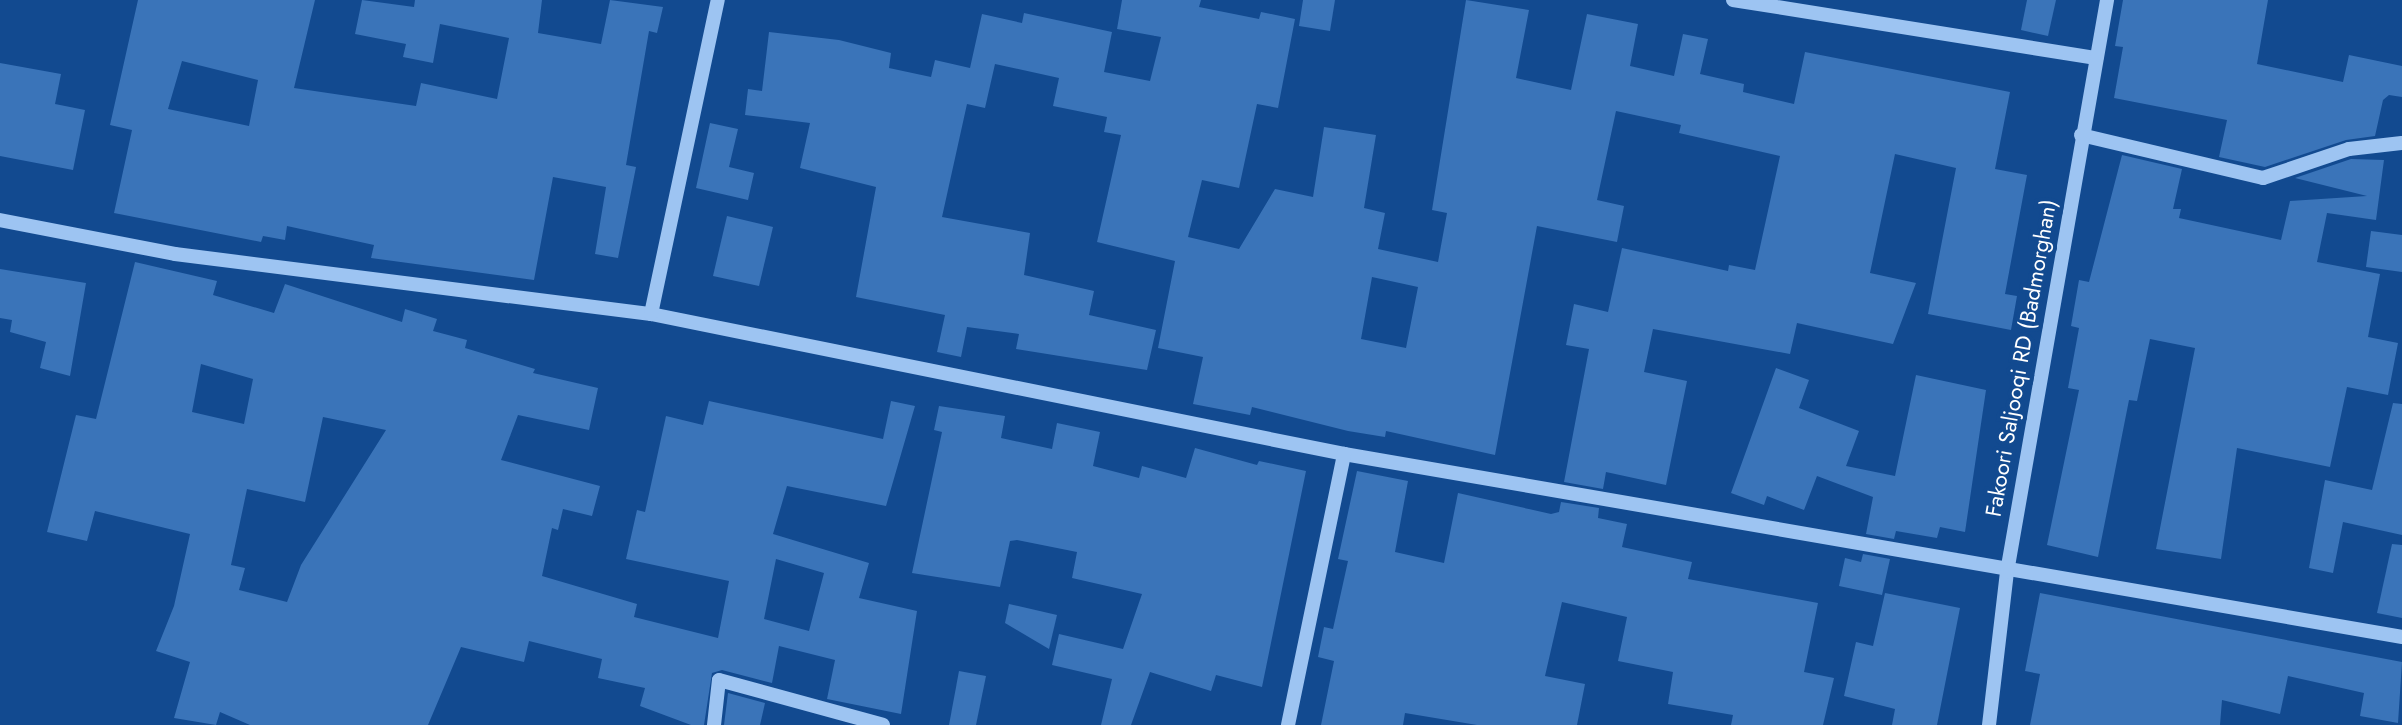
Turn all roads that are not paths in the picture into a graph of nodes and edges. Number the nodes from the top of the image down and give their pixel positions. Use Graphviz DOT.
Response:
graph roads {
  1 [pos="718,0"];
  2 [pos="1733,0"];
  3 [pos="2107,0"];
  4 [pos="2096,58"];
  5 [pos="2081,135"];
  6 [pos="2402,143"];
  7 [pos="0,220"];
  8 [pos="651,314"];
  9 [pos="1344,454"];
  10 [pos="2007,572"];
  11 [pos="2402,637"];
  12 [pos="714,725"];
  13 [pos="883,725"];
  14 [pos="1288,725"];
  15 [pos="1989,725"];
  1 -- 8 [label="street"];
  2 -- 4 [label="street"];
  3 -- 4 [label="street, Fakoori Saljooqi RD (Badmorghan)"];
  4 -- 5 [label="street, Fakoori Saljooqi RD (Badmorghan)"];
  5 -- 6 [label="street"];
  5 -- 10 [label="street, Fakoori Saljooqi RD (Badmorghan)"];
  7 -- 8 [label="street"];
  8 -- 9 [label="street"];
  9 -- 10 [label="street"];
  9 -- 14 [label="street"];
  10 -- 11 [label="street"];
  10 -- 15 [label="street, Fakoori Saljooqi RD (Badmorghan)"];
  12 -- 13 [label="street"];
}
